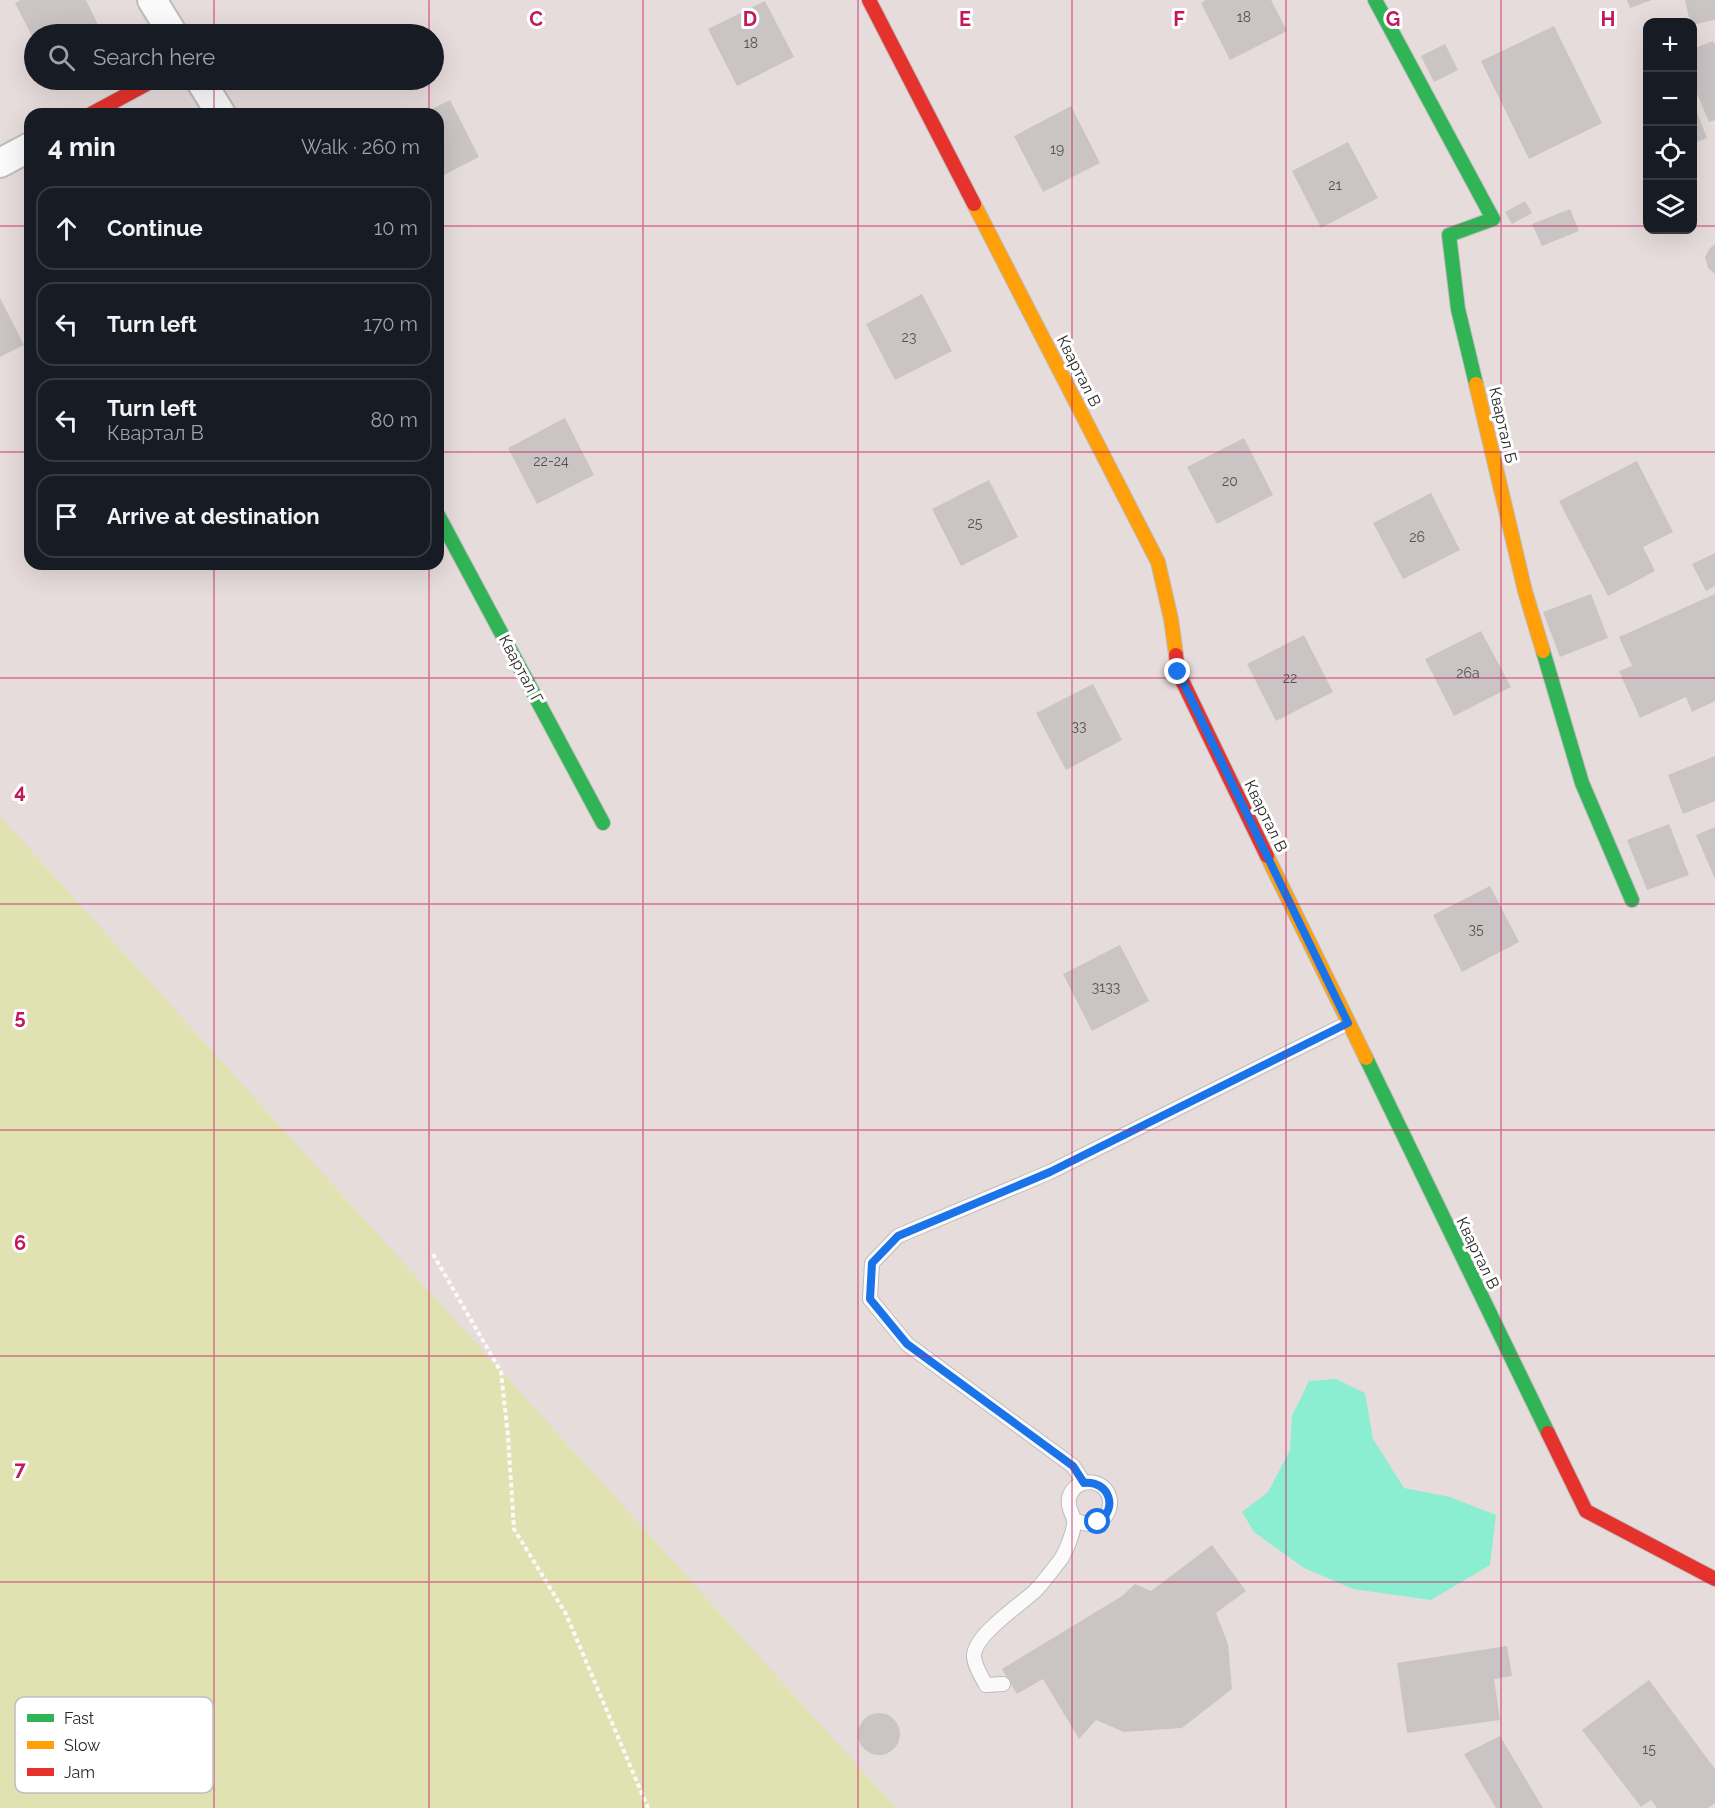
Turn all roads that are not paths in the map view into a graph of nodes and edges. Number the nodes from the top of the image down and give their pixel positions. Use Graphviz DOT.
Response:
graph roads {
  1 [pos="152,0"];
  2 [pos="869,0"];
  3 [pos="1375,0"];
  4 [pos="167,24"];
  5 [pos="135,90"];
  6 [pos="206,90"];
  7 [pos="102,108"];
  8 [pos="217,108"];
  9 [pos="24,150"];
  10 [pos="0,164"];
  11 [pos="444,526"];
  12 [pos="603,823"];
  13 [pos="1632,900"];
  14 [pos="1348,1023"];
  15 [pos="1084,1483"];
  16 [pos="1074,1520"];
  17 [pos="1715,1579"];
  18 [pos="1003,1684"];
  1 -- 4 [label="street"];
  2 -- 14 [label="street, Квартал В"];
  3 -- 13 [label="street, Квартал Б"];
  5 -- 7 [label="street"];
  6 -- 8 [label="street"];
  9 -- 10 [label="street"];
  11 -- 12 [label="street, Квартал Г"];
  14 -- 15 [label="lane"];
  14 -- 17 [label="street, Квартал В"];
  15 -- 16 [label="lane"];
  15 -- 16 [label="lane"];
  16 -- 18 [label="lane"];
}
